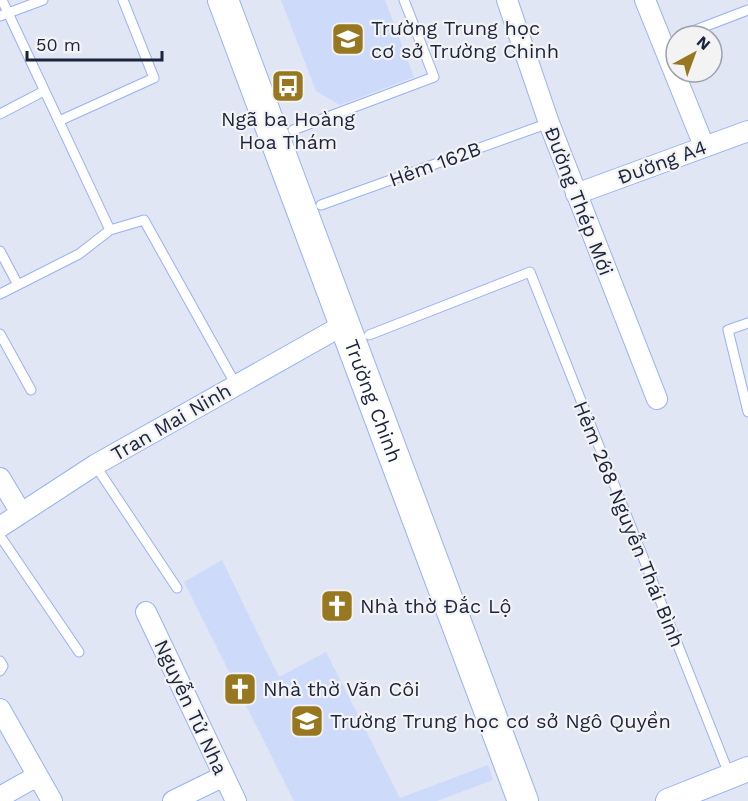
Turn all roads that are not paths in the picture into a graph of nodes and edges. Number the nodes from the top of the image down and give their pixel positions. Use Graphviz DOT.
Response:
graph roads {
  1 [pos="2,0"];
  2 [pos="43,0"];
  3 [pos="123,0"];
  4 [pos="224,0"];
  5 [pos="245,0"];
  6 [pos="404,0"];
  7 [pos="507,0"];
  8 [pos="645,0"];
  9 [pos="748,9"];
  10 [pos="4,14"];
  11 [pos="710,24"];
  12 [pos="664,26"];
  13 [pos="686,84"];
  14 [pos="44,91"];
  15 [pos="0,114"];
  16 [pos="58,121"];
  17 [pos="549,123"];
  18 [pos="293,130"];
  19 [pos="748,130"];
  20 [pos="704,146"];
  21 [pos="576,194"];
  22 [pos="321,205"];
  23 [pos="110,230"];
  24 [pos="0,251"];
  25 [pos="18,285"];
  26 [pos="0,294"];
  27 [pos="748,323"];
  28 [pos="357,330"];
  29 [pos="0,334"];
  30 [pos="236,385"];
  31 [pos="31,390"];
  32 [pos="657,399"];
  33 [pos="748,412"];
  34 [pos="95,465"];
  35 [pos="0,478"];
  36 [pos="21,513"];
  37 [pos="0,526"];
  38 [pos="0,536"];
  39 [pos="177,588"];
  40 [pos="146,612"];
  41 [pos="79,652"];
  42 [pos="0,661"];
  43 [pos="0,670"];
  44 [pos="0,709"];
  45 [pos="739,773"];
  46 [pos="38,776"];
  47 [pos="224,776"];
  48 [pos="0,797"];
  49 [pos="52,801"];
  50 [pos="173,801"];
  51 [pos="236,801"];
  52 [pos="523,801"];
  53 [pos="542,801"];
  54 [pos="668,801"];
  1 -- 10 [label="lane"];
  2 -- 10 [label="lane"];
  3 -- 16 [label="lane"];
  4 -- 28 [label="main road, Trường Chinh"];
  5 -- 18 [label="main road, Trường Chinh"];
  6 -- 18 [label="lane"];
  7 -- 17 [label="street, Đường Thép Mới"];
  8 -- 12 [label="street"];
  9 -- 11 [label="lane"];
  10 -- 14 [label="lane"];
  13 -- 20 [label="street"];
  14 -- 15 [label="lane"];
  14 -- 16 [label="lane"];
  16 -- 23 [label="lane"];
  17 -- 21 [label="street, Đường Thép Mới"];
  17 -- 22 [label="lane, Hẻm 162B"];
  18 -- 22 [label="main road, Trường Chinh"];
  19 -- 20 [label="street, Đường A4"];
  20 -- 21 [label="street, Đường A4"];
  21 -- 32 [label="street, Đường Thép Mới"];
  22 -- 28 [label="main road, Trường Chinh"];
  23 -- 25 [label="lane"];
  23 -- 30 [label="lane"];
  24 -- 25 [label="lane"];
  25 -- 26 [label="lane"];
  27 -- 33 [label="lane"];
  28 -- 30 [label="street, Tran Mai Ninh"];
  28 -- 45 [label="lane, Hẻm 268 Nguyễn Thái Bình"];
  28 -- 52 [label="main road, Trường Chinh"];
  28 -- 53 [label="main road, Trường Chinh"];
  29 -- 31 [label="lane"];
  30 -- 34 [label="street, Tran Mai Ninh"];
  34 -- 36 [label="street, Tran Mai Ninh"];
  34 -- 39 [label="lane"];
  35 -- 36 [label="street"];
  36 -- 37 [label="street, Tran Mai Ninh"];
  38 -- 41 [label="lane"];
  40 -- 47 [label="street, Nguyễn Tử Nha"];
  42 -- 43 [label="lane"];
  44 -- 46 [label="street"];
  45 -- 54 [label="street"];
  46 -- 48 [label="street"];
  46 -- 49 [label="street"];
  47 -- 50 [label="street"];
  47 -- 51 [label="street, Nguyễn Tử Nha"];
}
